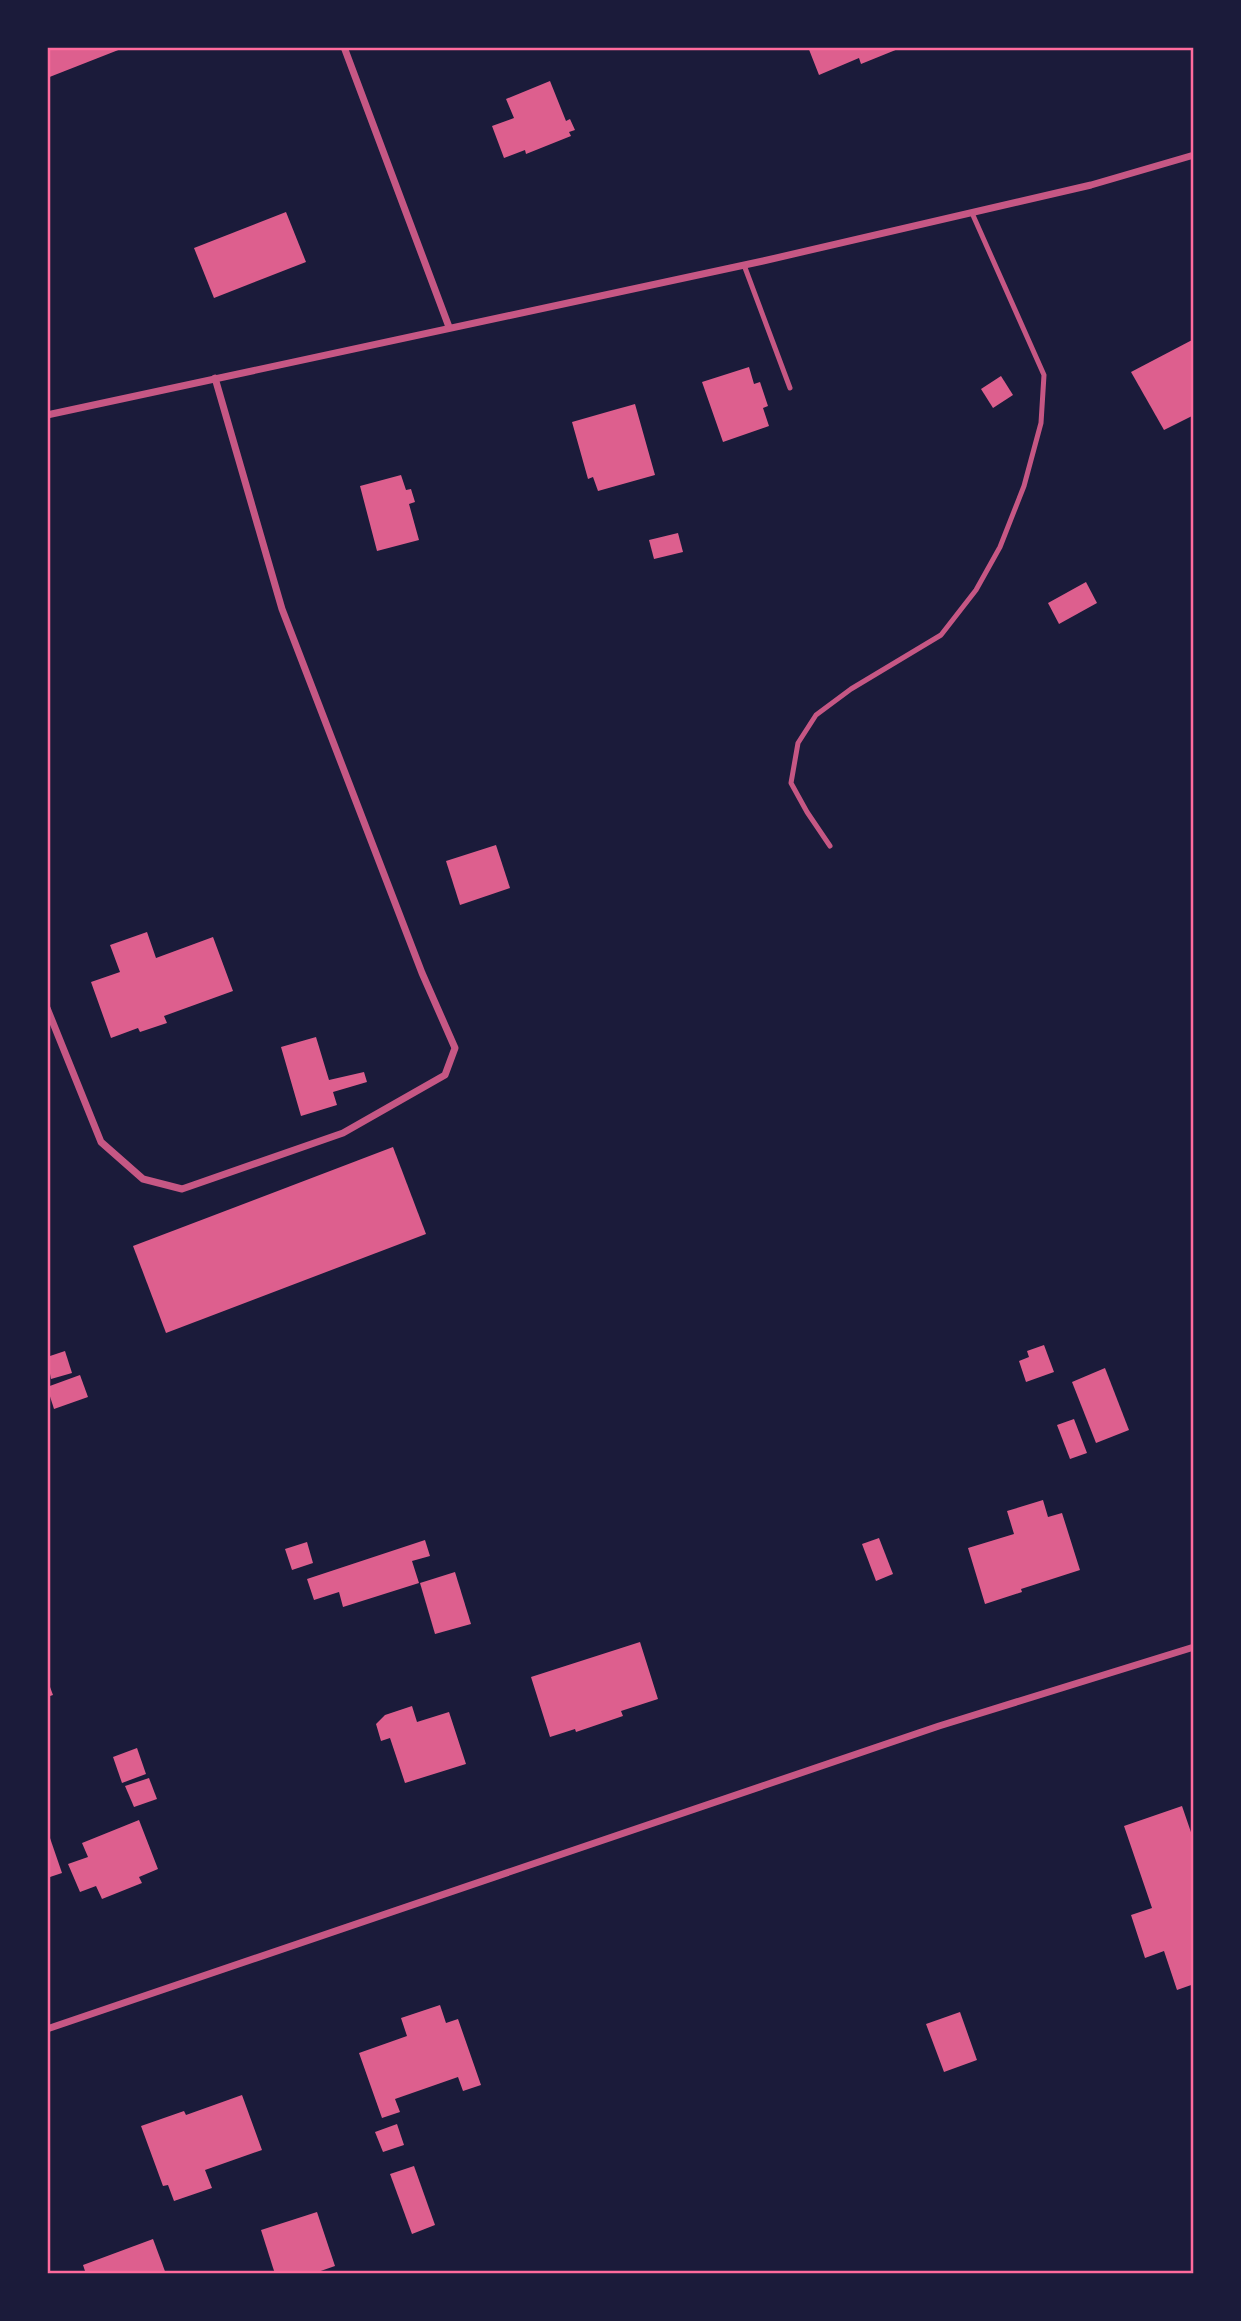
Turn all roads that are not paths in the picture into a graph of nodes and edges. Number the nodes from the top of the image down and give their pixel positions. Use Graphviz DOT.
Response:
graph roads {
  1 [pos="344,47"];
  2 [pos="1194,155"];
  3 [pos="972,213"];
  4 [pos="744,265"];
  5 [pos="449,327"];
  6 [pos="215,378"];
  7 [pos="790,388"];
  8 [pos="47,415"];
  9 [pos="831,846"];
  10 [pos="47,1008"];
  11 [pos="1194,1647"];
  12 [pos="47,2029"];
  1 -- 5 [label="street"];
  2 -- 3 [label="street"];
  3 -- 4 [label="street"];
  3 -- 9 [label="lane"];
  4 -- 5 [label="street"];
  4 -- 7 [label="lane"];
  5 -- 6 [label="street"];
  6 -- 8 [label="street"];
  6 -- 10 [label="street"];
  11 -- 12 [label="street"];
}
